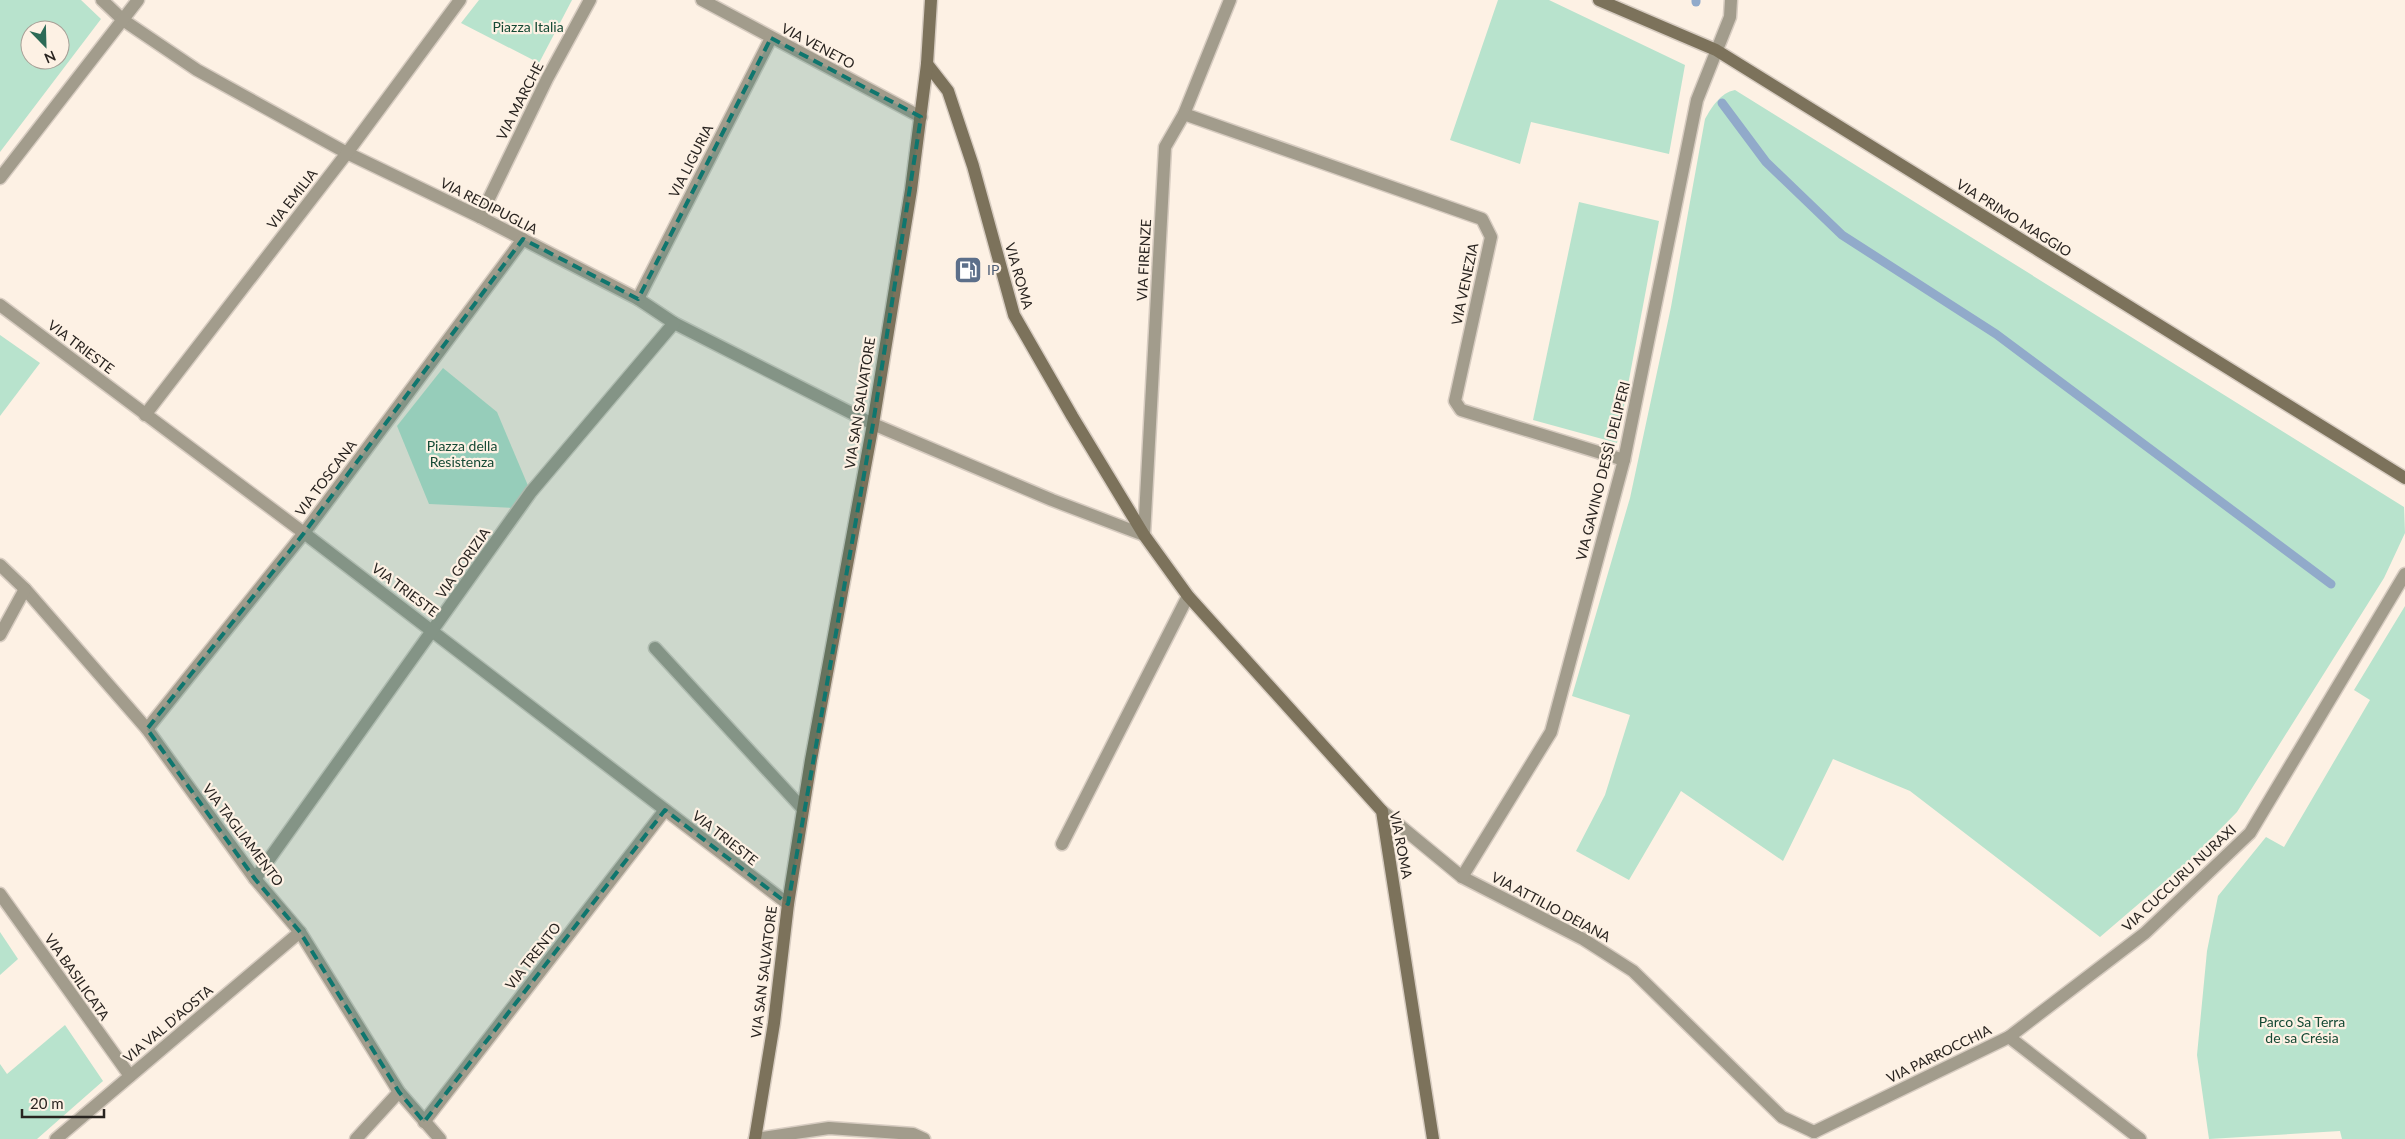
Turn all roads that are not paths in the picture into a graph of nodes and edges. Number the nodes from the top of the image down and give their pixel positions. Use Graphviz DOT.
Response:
graph roads {
  1 [pos="102,0"];
  2 [pos="138,0"];
  3 [pos="460,0"];
  4 [pos="590,0"];
  5 [pos="702,0"];
  6 [pos="931,0"];
  7 [pos="1230,0"];
  8 [pos="1598,0"];
  9 [pos="1731,0"];
  10 [pos="123,20"];
  11 [pos="770,38"];
  12 [pos="1716,50"];
  13 [pos="927,64"];
  14 [pos="1184,114"];
  15 [pos="921,117"];
  16 [pos="347,153"];
  17 [pos="0,178"];
  18 [pos="480,217"];
  19 [pos="523,239"];
  20 [pos="638,299"];
  21 [pos="0,305"];
  22 [pos="674,322"];
  23 [pos="145,415"];
  24 [pos="873,424"];
  25 [pos="1624,460"];
  26 [pos="2405,478"];
  27 [pos="304,533"];
  28 [pos="1144,535"];
  29 [pos="0,565"];
  30 [pos="2405,574"];
  31 [pos="24,589"];
  32 [pos="1188,596"];
  33 [pos="433,631"];
  34 [pos="0,635"];
  35 [pos="655,648"];
  36 [pos="147,729"];
  37 [pos="803,809"];
  38 [pos="665,810"];
  39 [pos="1382,812"];
  40 [pos="1062,844"];
  41 [pos="1462,877"];
  42 [pos="255,879"];
  43 [pos="0,894"];
  44 [pos="788,904"];
  45 [pos="300,932"];
  46 [pos="2009,1037"];
  47 [pos="130,1076"];
  48 [pos="399,1092"];
  49 [pos="424,1122"];
  50 [pos="1813,1135"];
  51 [pos="56,1139"];
  52 [pos="356,1139"];
  53 [pos="440,1139"];
  54 [pos="755,1139"];
  55 [pos="924,1139"];
  56 [pos="1433,1139"];
  57 [pos="2140,1139"];
  1 -- 10 [label="street, VIA REDIPUGLIA"];
  2 -- 10 [label="street"];
  3 -- 16 [label="street, VIA EMILIA"];
  4 -- 18 [label="street, VIA MARCHE"];
  5 -- 11 [label="street, VIA VENETO"];
  6 -- 13 [label="street, VIA SAN SALVATORE"];
  7 -- 14 [label="street, VIA FIRENZE"];
  8 -- 12 [label="street, VIA PRIMO MAGGIO"];
  9 -- 12 [label="street, VIA GAVINO DESSÌ DELIPERI"];
  10 -- 16 [label="street, VIA REDIPUGLIA"];
  10 -- 17 [label="street"];
  11 -- 15 [label="street, VIA VENETO"];
  11 -- 20 [label="street, VIA LIGURIA"];
  12 -- 25 [label="street, VIA GAVINO DESSÌ DELIPERI"];
  12 -- 26 [label="street, VIA PRIMO MAGGIO"];
  13 -- 15 [label="street, VIA SAN SALVATORE"];
  13 -- 28 [label="street, VIA ROMA"];
  14 -- 25 [label="street, VIA VENEZIA"];
  14 -- 28 [label="street, VIA FIRENZE"];
  15 -- 24 [label="street, VIA SAN SALVATORE"];
  16 -- 18 [label="street, VIA REDIPUGLIA"];
  16 -- 23 [label="street, VIA EMILIA"];
  18 -- 19 [label="street, VIA REDIPUGLIA"];
  19 -- 20 [label="street, VIA REDIPUGLIA"];
  19 -- 27 [label="street, VIA TOSCANA"];
  20 -- 22 [label="street, VIA REDIPUGLIA"];
  21 -- 23 [label="street, VIA TRIESTE"];
  22 -- 24 [label="street, VIA REDIPUGLIA"];
  22 -- 33 [label="street, VIA GORIZIA"];
  23 -- 27 [label="street, VIA TRIESTE"];
  24 -- 28 [label="street"];
  24 -- 37 [label="street, VIA SAN SALVATORE"];
  25 -- 41 [label="street, VIA GAVINO DESSÌ DELIPERI"];
  27 -- 33 [label="street, VIA TRIESTE"];
  27 -- 36 [label="street, VIA TOSCANA"];
  28 -- 32 [label="street, VIA ROMA"];
  29 -- 31 [label="street, VIA TAGLIAMENTO"];
  30 -- 46 [label="street, VIA CUCCURU NURAXI"];
  31 -- 34 [label="street"];
  31 -- 36 [label="street, VIA TAGLIAMENTO"];
  32 -- 39 [label="street, VIA ROMA"];
  32 -- 40 [label="street"];
  33 -- 38 [label="street, VIA TRIESTE"];
  33 -- 42 [label="street, VIA GORIZIA"];
  35 -- 37 [label="street"];
  36 -- 42 [label="street, VIA TAGLIAMENTO"];
  37 -- 44 [label="street, VIA SAN SALVATORE"];
  38 -- 44 [label="street, VIA TRIESTE"];
  38 -- 49 [label="street, VIA TRENTO"];
  39 -- 41 [label="street, VIA ATTILIO DEIANA"];
  39 -- 56 [label="street, VIA ROMA"];
  41 -- 50 [label="street, VIA ATTILIO DEIANA"];
  42 -- 45 [label="street, VIA TAGLIAMENTO"];
  43 -- 47 [label="street, VIA BASILICATA"];
  44 -- 54 [label="street, VIA SAN SALVATORE"];
  45 -- 47 [label="street, VIA VAL D'AOSTA"];
  45 -- 48 [label="street, VIA TAGLIAMENTO"];
  46 -- 50 [label="street, VIA PARROCCHIA"];
  46 -- 57 [label="street, VIA PARROCCHIA"];
  47 -- 51 [label="street, VIA VAL D'AOSTA"];
  48 -- 49 [label="street, VIA TAGLIAMENTO"];
  48 -- 52 [label="street"];
  49 -- 53 [label="street, VIA TAGLIAMENTO"];
  54 -- 55 [label="street"];
}
